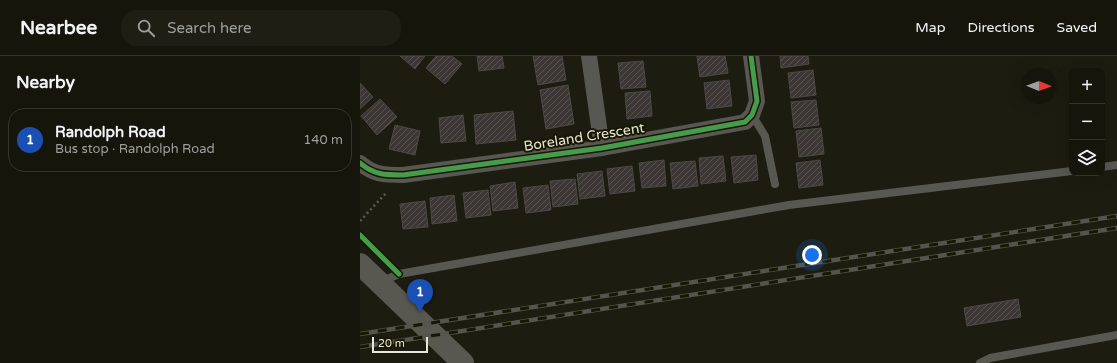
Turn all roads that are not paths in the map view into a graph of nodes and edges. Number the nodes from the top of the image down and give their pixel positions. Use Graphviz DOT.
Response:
graph roads {
  1 [pos="589,56"];
  2 [pos="751,56"];
  3 [pos="752,115"];
  4 [pos="602,148"];
  5 [pos="360,163"];
  6 [pos="1117,165"];
  7 [pos="1105,167"];
  8 [pos="1069,171"];
  9 [pos="775,184"];
  10 [pos="360,264"];
  11 [pos="387,290"];
  12 [pos="1117,335"];
  13 [pos="463,363"];
  14 [pos="980,363"];
  1 -- 4 [label="street"];
  2 -- 3 [label="street"];
  3 -- 4 [label="street, Boreland Crescent"];
  3 -- 9 [label="lane"];
  4 -- 5 [label="street, Boreland Crescent"];
  6 -- 7 [label="lane"];
  8 -- 11 [label="lane"];
  10 -- 11 [label="main road"];
  11 -- 13 [label="main road"];
  12 -- 14 [label="lane"];
}
